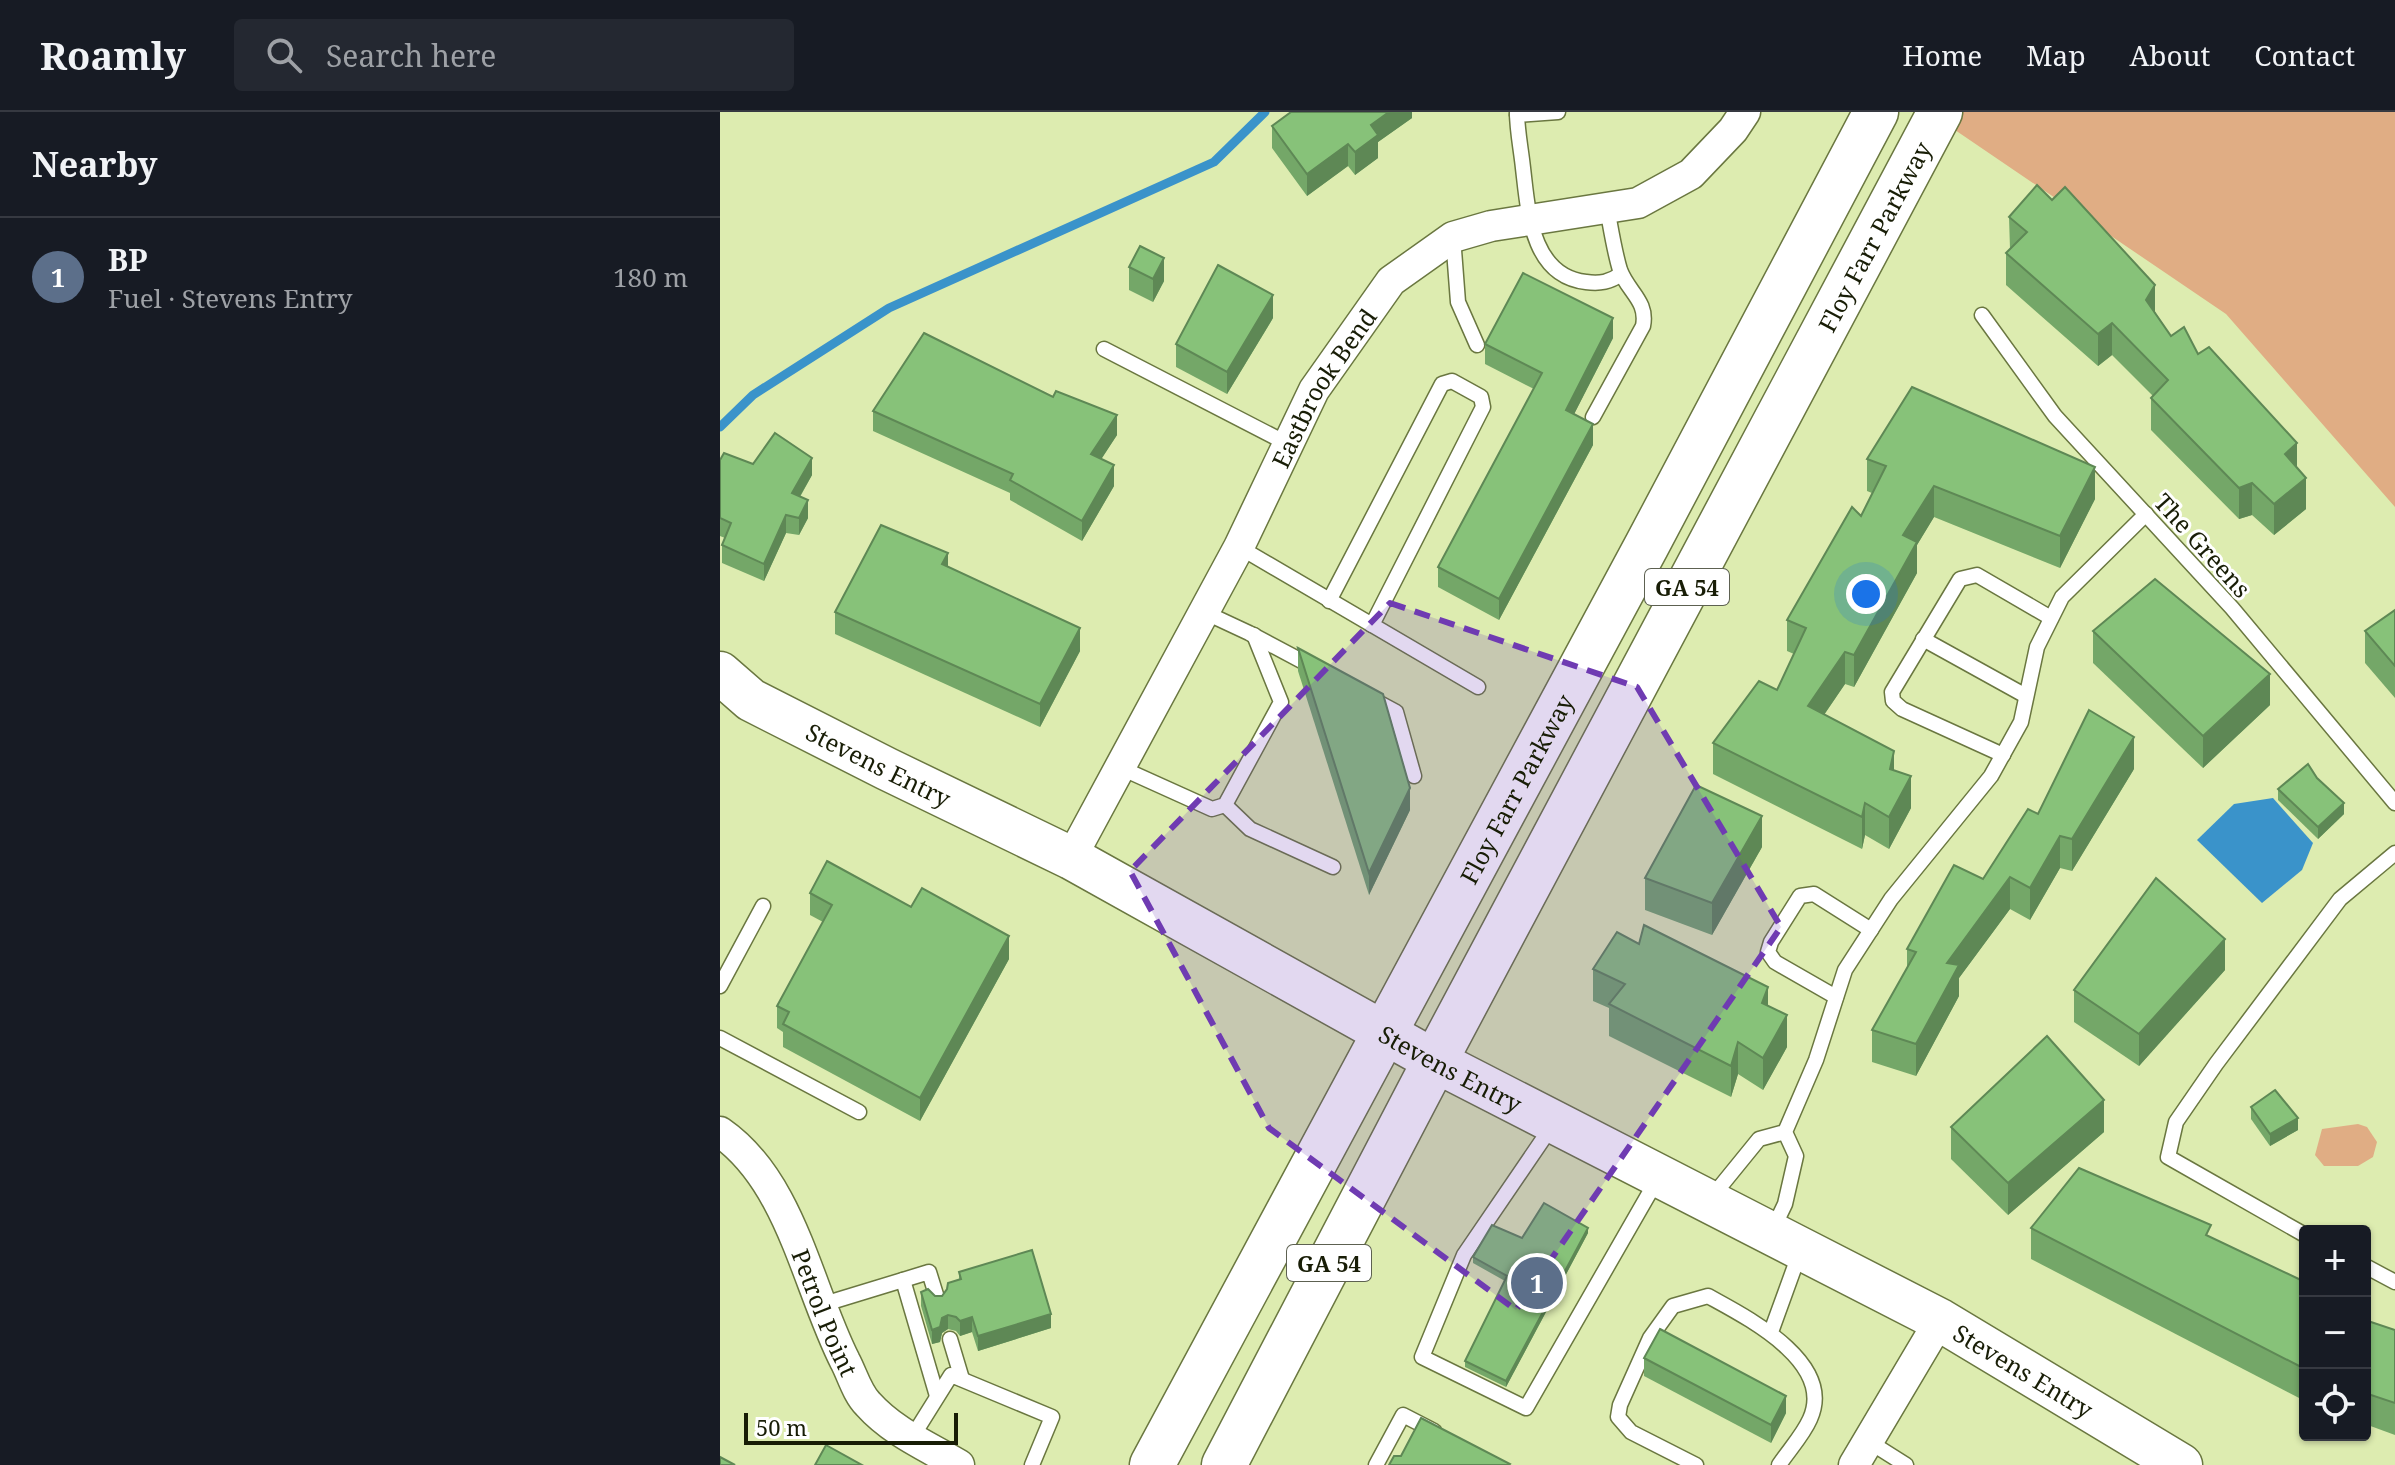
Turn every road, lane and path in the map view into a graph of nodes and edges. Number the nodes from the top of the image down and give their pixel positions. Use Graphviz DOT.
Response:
graph roads {
  1 [pos="1558,112"];
  2 [pos="1745,112"];
  3 [pos="1876,112"];
  4 [pos="1940,112"];
  5 [pos="1517,113"];
  6 [pos="1607,208"];
  7 [pos="1529,220"];
  8 [pos="1453,237"];
  9 [pos="1621,274"];
  10 [pos="1982,315"];
  11 [pos="1477,345"];
  12 [pos="1104,349"];
  13 [pos="1593,417"];
  14 [pos="1290,445"];
  15 [pos="2146,514"];
  16 [pos="1239,547"];
  17 [pos="1329,601"];
  18 [pos="1204,612"];
  19 [pos="2051,618"];
  20 [pos="1372,625"];
  21 [pos="1254,635"];
  22 [pos="1923,639"];
  23 [pos="720,673"];
  24 [pos="1331,677"];
  25 [pos="1478,687"];
  26 [pos="1357,691"];
  27 [pos="2026,696"];
  28 [pos="2003,755"];
  29 [pos="1119,767"];
  30 [pos="1414,776"];
  31 [pos="2395,803"];
  32 [pos="1225,805"];
  33 [pos="2395,853"];
  34 [pos="1071,858"];
  35 [pos="1333,867"];
  36 [pos="763,906"];
  37 [pos="1871,930"];
  38 [pos="720,986"];
  39 [pos="1836,997"];
  40 [pos="1383,1032"];
  41 [pos="720,1038"];
  42 [pos="1435,1061"];
  43 [pos="859,1112"];
  44 [pos="1555,1122"];
  45 [pos="720,1132"];
  46 [pos="1785,1132"];
  47 [pos="1659,1176"];
  48 [pos="1709,1201"];
  49 [pos="2299,1232"];
  50 [pos="1786,1241"];
  51 [pos="2371,1269"];
  52 [pos="903,1280"];
  53 [pos="2395,1282"];
  54 [pos="938,1301"];
  55 [pos="821,1305"];
  56 [pos="1940,1320"];
  57 [pos="1771,1332"];
  58 [pos="950,1339"];
  59 [pos="962,1379"];
  60 [pos="937,1396"];
  61 [pos="1445,1437"];
  62 [pos="911,1439"];
  63 [pos="1861,1453"];
  64 [pos="959,1465"];
  65 [pos="1032,1465"];
  66 [pos="1152,1465"];
  67 [pos="1224,1465"];
  68 [pos="1376,1465"];
  69 [pos="1696,1465"];
  70 [pos="1779,1465"];
  71 [pos="1906,1465"];
  72 [pos="2181,1465"];
  1 -- 5 [label="lane"];
  2 -- 6 [label="street, Eastbrook Bend"];
  3 -- 40 [label="main road, Floy Farr Parkway / GA 54"];
  4 -- 42 [label="main road, Floy Farr Parkway / GA 54"];
  5 -- 7 [label="lane"];
  6 -- 7 [label="street, Eastbrook Bend"];
  6 -- 9 [label="lane"];
  7 -- 8 [label="street, Eastbrook Bend"];
  7 -- 9 [label="lane"];
  8 -- 11 [label="lane"];
  8 -- 14 [label="street, Eastbrook Bend"];
  9 -- 13 [label="lane"];
  10 -- 15 [label="lane, The Greens"];
  12 -- 14 [label="lane"];
  14 -- 16 [label="street, Eastbrook Bend"];
  15 -- 19 [label="lane"];
  15 -- 31 [label="lane, The Greens"];
  16 -- 17 [label="lane"];
  16 -- 18 [label="street, Eastbrook Bend"];
  17 -- 20 [label="lane"];
  17 -- 20 [label="lane"];
  18 -- 21 [label="lane"];
  18 -- 29 [label="street, Eastbrook Bend"];
  19 -- 22 [label="lane"];
  19 -- 27 [label="lane"];
  20 -- 25 [label="lane"];
  21 -- 24 [label="lane"];
  21 -- 32 [label="lane"];
  22 -- 27 [label="lane"];
  22 -- 28 [label="lane"];
  23 -- 34 [label="street, Stevens Entry"];
  26 -- 30 [label="lane"];
  27 -- 28 [label="lane"];
  28 -- 37 [label="lane"];
  29 -- 32 [label="lane"];
  29 -- 34 [label="street, Eastbrook Bend"];
  32 -- 35 [label="lane"];
  33 -- 49 [label="lane"];
  34 -- 40 [label="street, Stevens Entry"];
  36 -- 38 [label="lane"];
  37 -- 39 [label="lane"];
  37 -- 39 [label="lane"];
  39 -- 46 [label="lane"];
  40 -- 42 [label="street, Stevens Entry"];
  40 -- 66 [label="main road, Floy Farr Parkway / GA 54"];
  41 -- 43 [label="lane"];
  42 -- 44 [label="street, Stevens Entry"];
  42 -- 67 [label="main road, Floy Farr Parkway / GA 54"];
  44 -- 47 [label="street, Stevens Entry"];
  44 -- 47 [label="lane"];
  45 -- 55 [label="street, Petrol Point"];
  46 -- 48 [label="lane"];
  46 -- 50 [label="lane"];
  47 -- 48 [label="street, Stevens Entry"];
  48 -- 50 [label="street, Stevens Entry"];
  50 -- 56 [label="street, Stevens Entry"];
  50 -- 57 [label="lane"];
  51 -- 53 [label="lane"];
  52 -- 54 [label="lane"];
  52 -- 55 [label="lane"];
  52 -- 60 [label="lane"];
  55 -- 62 [label="street, Petrol Point"];
  56 -- 63 [label="street"];
  56 -- 72 [label="street, Stevens Entry"];
  57 -- 69 [label="lane"];
  57 -- 70 [label="lane"];
  58 -- 59 [label="lane"];
  59 -- 60 [label="lane"];
  59 -- 65 [label="lane"];
  60 -- 62 [label="lane"];
  61 -- 68 [label="lane"];
  62 -- 64 [label="street, Petrol Point"];
  63 -- 71 [label="lane"];
}
